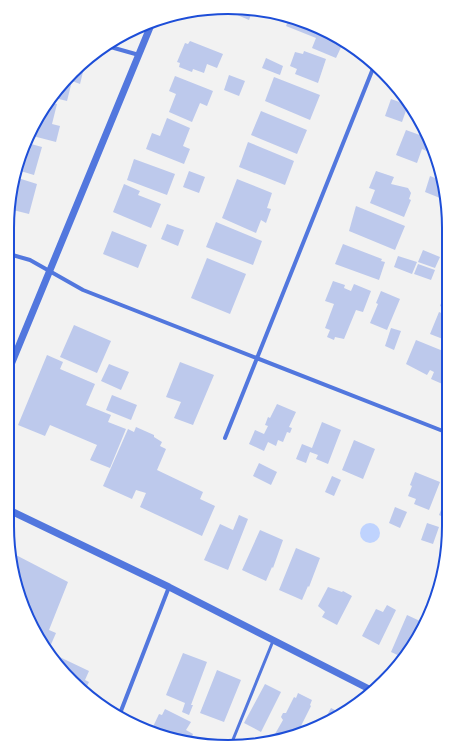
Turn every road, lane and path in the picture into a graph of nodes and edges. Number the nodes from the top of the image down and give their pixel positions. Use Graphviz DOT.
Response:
graph roads {
  1 [pos="149,29"];
  2 [pos="113,48"];
  3 [pos="139,54"];
  4 [pos="372,70"];
  5 [pos="14,255"];
  6 [pos="50,272"];
  7 [pos="258,357"];
  8 [pos="14,358"];
  9 [pos="442,431"];
  10 [pos="225,438"];
  11 [pos="14,512"];
  12 [pos="169,587"];
  13 [pos="273,640"];
  14 [pos="368,688"];
  15 [pos="121,711"];
  16 [pos="233,740"];
  1 -- 3 [label="street"];
  2 -- 3 [label="street"];
  3 -- 6 [label="street"];
  4 -- 7 [label="street"];
  5 -- 6 [label="street"];
  6 -- 7 [label="street"];
  6 -- 8 [label="street"];
  7 -- 9 [label="street"];
  7 -- 10 [label="street"];
  11 -- 12 [label="street"];
  12 -- 13 [label="street"];
  12 -- 15 [label="street"];
  13 -- 14 [label="street"];
  13 -- 16 [label="lane"];
}
